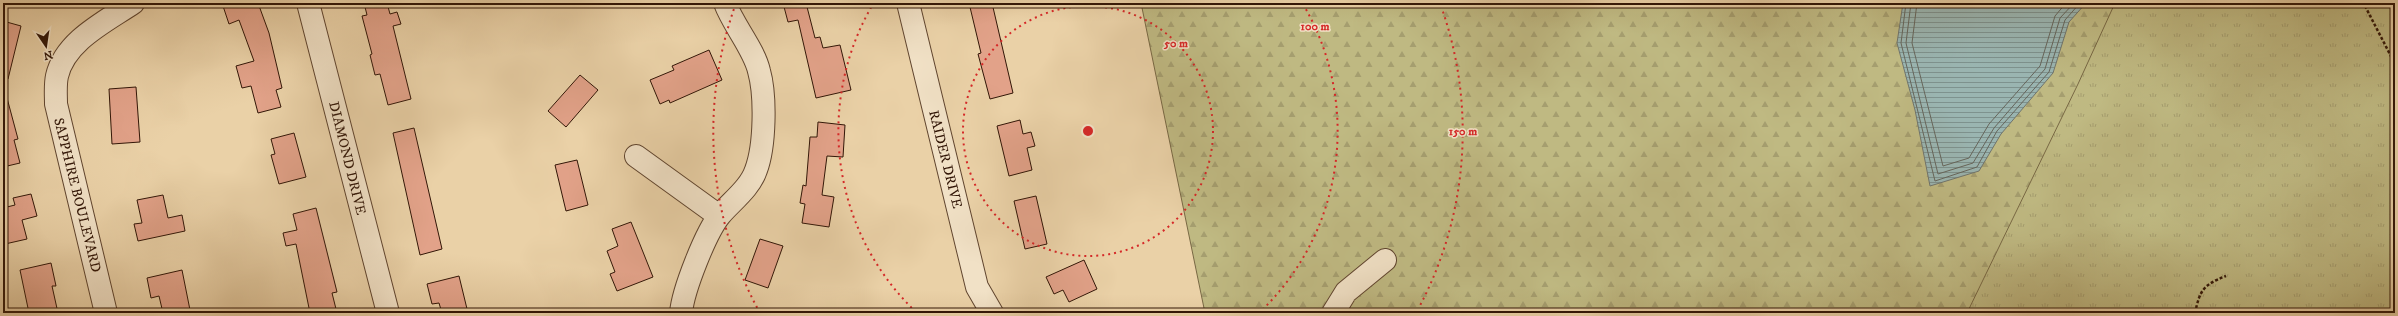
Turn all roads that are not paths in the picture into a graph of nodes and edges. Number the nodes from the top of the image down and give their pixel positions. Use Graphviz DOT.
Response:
graph roads {
  1 [pos="133,3"];
  2 [pos="308,3"];
  3 [pos="725,3"];
  4 [pos="908,3"];
  5 [pos="636,156"];
  6 [pos="719,216"];
  7 [pos="1385,260"];
  8 [pos="106,313"];
  9 [pos="388,313"];
  10 [pos="681,313"];
  11 [pos="992,313"];
  12 [pos="1333,313"];
  1 -- 8 [label="street, SAPPHIRE BOULEVARD"];
  2 -- 9 [label="street, DIAMOND DRIVE"];
  3 -- 6 [label="street"];
  4 -- 11 [label="street, RAIDER DRIVE"];
  5 -- 6 [label="street"];
  6 -- 10 [label="street"];
  7 -- 12 [label="street"];
}
